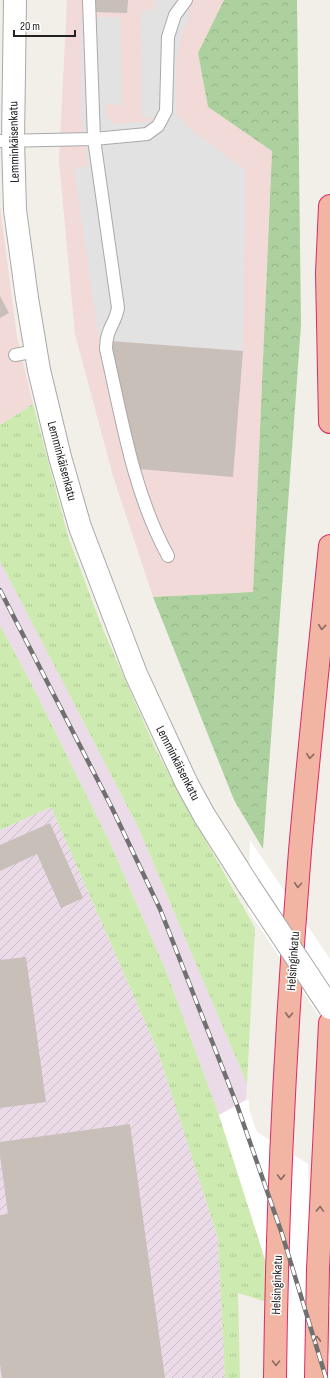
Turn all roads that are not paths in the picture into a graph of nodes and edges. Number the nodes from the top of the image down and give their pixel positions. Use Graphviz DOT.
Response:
graph roads {
  1 [pos="15,0"];
  2 [pos="89,0"];
  3 [pos="186,0"];
  4 [pos="94,139"];
  5 [pos="6,141"];
  6 [pos="330,206"];
  7 [pos="330,422"];
  8 [pos="168,556"];
  9 [pos="329,557"];
  10 [pos="330,1008"];
  11 [pos="330,1023"];
  12 [pos="276,1378"];
  13 [pos="316,1378"];
  1 -- 5 [label="street, Lemminkäisenkatu"];
  2 -- 4 [label="lane"];
  3 -- 4 [label="lane"];
  4 -- 5 [label="lane"];
  4 -- 8 [label="lane"];
  5 -- 10 [label="street, Lemminkäisenkatu, bridge"];
  6 -- 7 [label="highway"];
  9 -- 12 [label="highway, Helsinginkatu, one-way"];
  13 -- 11 [label="highway, one-way"];
}
